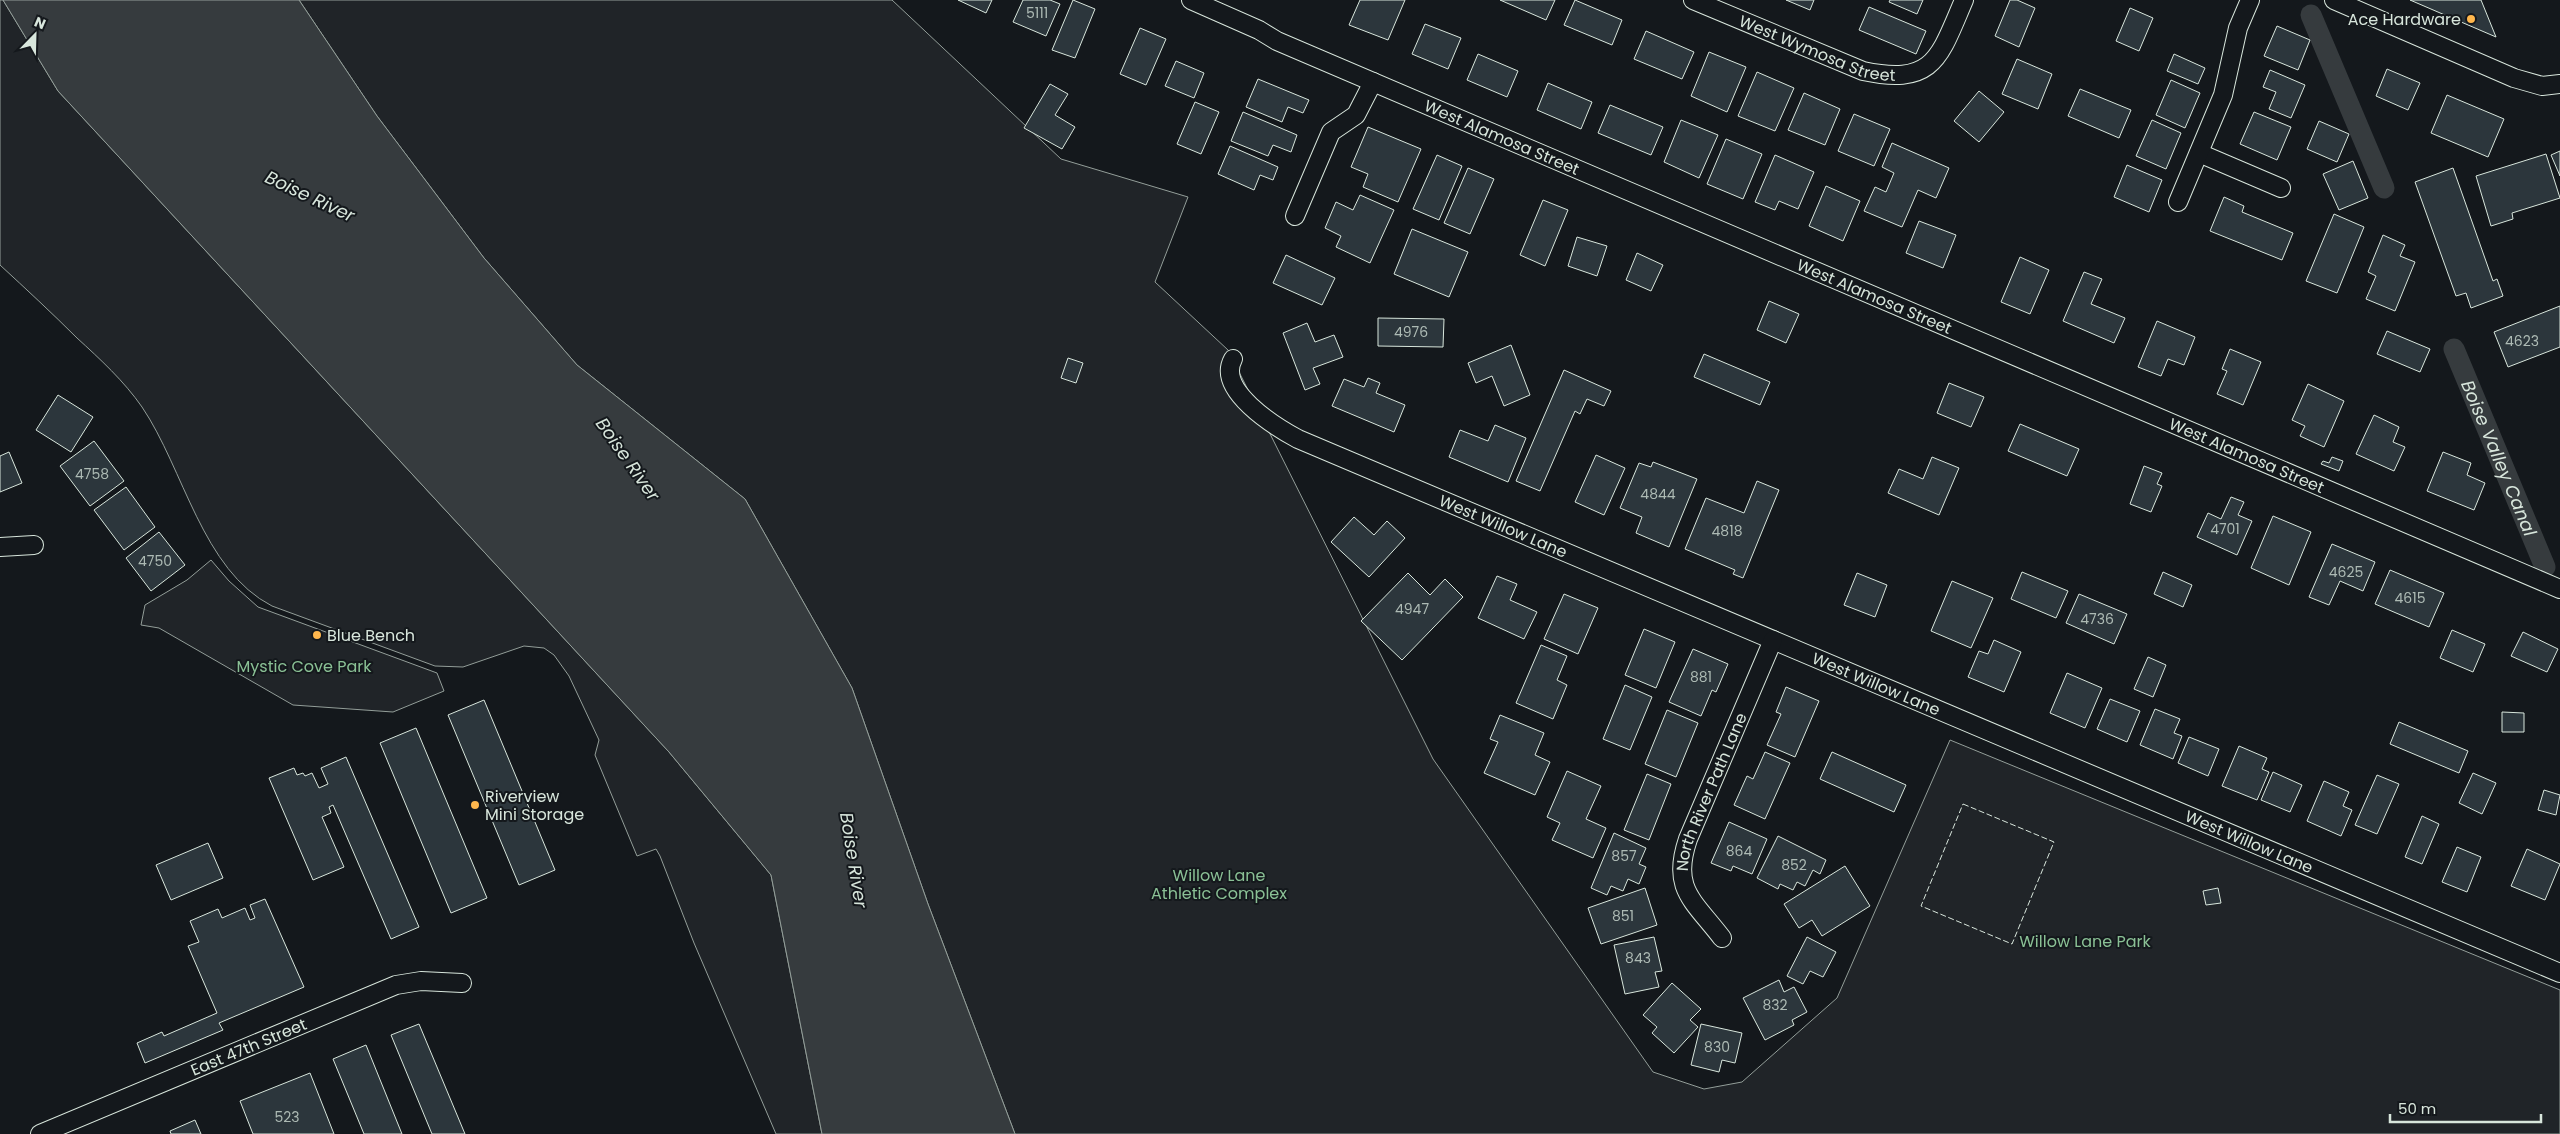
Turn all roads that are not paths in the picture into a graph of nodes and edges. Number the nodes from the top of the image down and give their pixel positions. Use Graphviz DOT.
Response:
graph roads {
  1 [pos="1190,0"];
  2 [pos="1693,0"];
  3 [pos="1964,0"];
  4 [pos="2250,0"];
  5 [pos="2334,0"];
  6 [pos="1373,82"];
  7 [pos="2560,84"];
  8 [pos="2199,153"];
  9 [pos="2281,188"];
  10 [pos="2178,202"];
  11 [pos="1295,216"];
  12 [pos="1233,358"];
  13 [pos="34,545"];
  14 [pos="0,547"];
  15 [pos="2560,589"];
  16 [pos="1773,640"];
  17 [pos="1722,938"];
  18 [pos="2560,973"];
  19 [pos="462,983"];
  20 [pos="40,1134"];
  1 -- 6 [label="street, West Alamosa Street"];
  2 -- 3 [label="street, West Wymosa Street"];
  4 -- 8 [label="street"];
  5 -- 7 [label="street"];
  6 -- 11 [label="street"];
  6 -- 15 [label="street, West Alamosa Street"];
  8 -- 9 [label="street"];
  8 -- 10 [label="street"];
  12 -- 16 [label="street, West Willow Lane"];
  13 -- 14 [label="street"];
  16 -- 17 [label="street, North River Path Lane"];
  16 -- 18 [label="street, West Willow Lane"];
  19 -- 20 [label="street, East 47th Street"];
}
